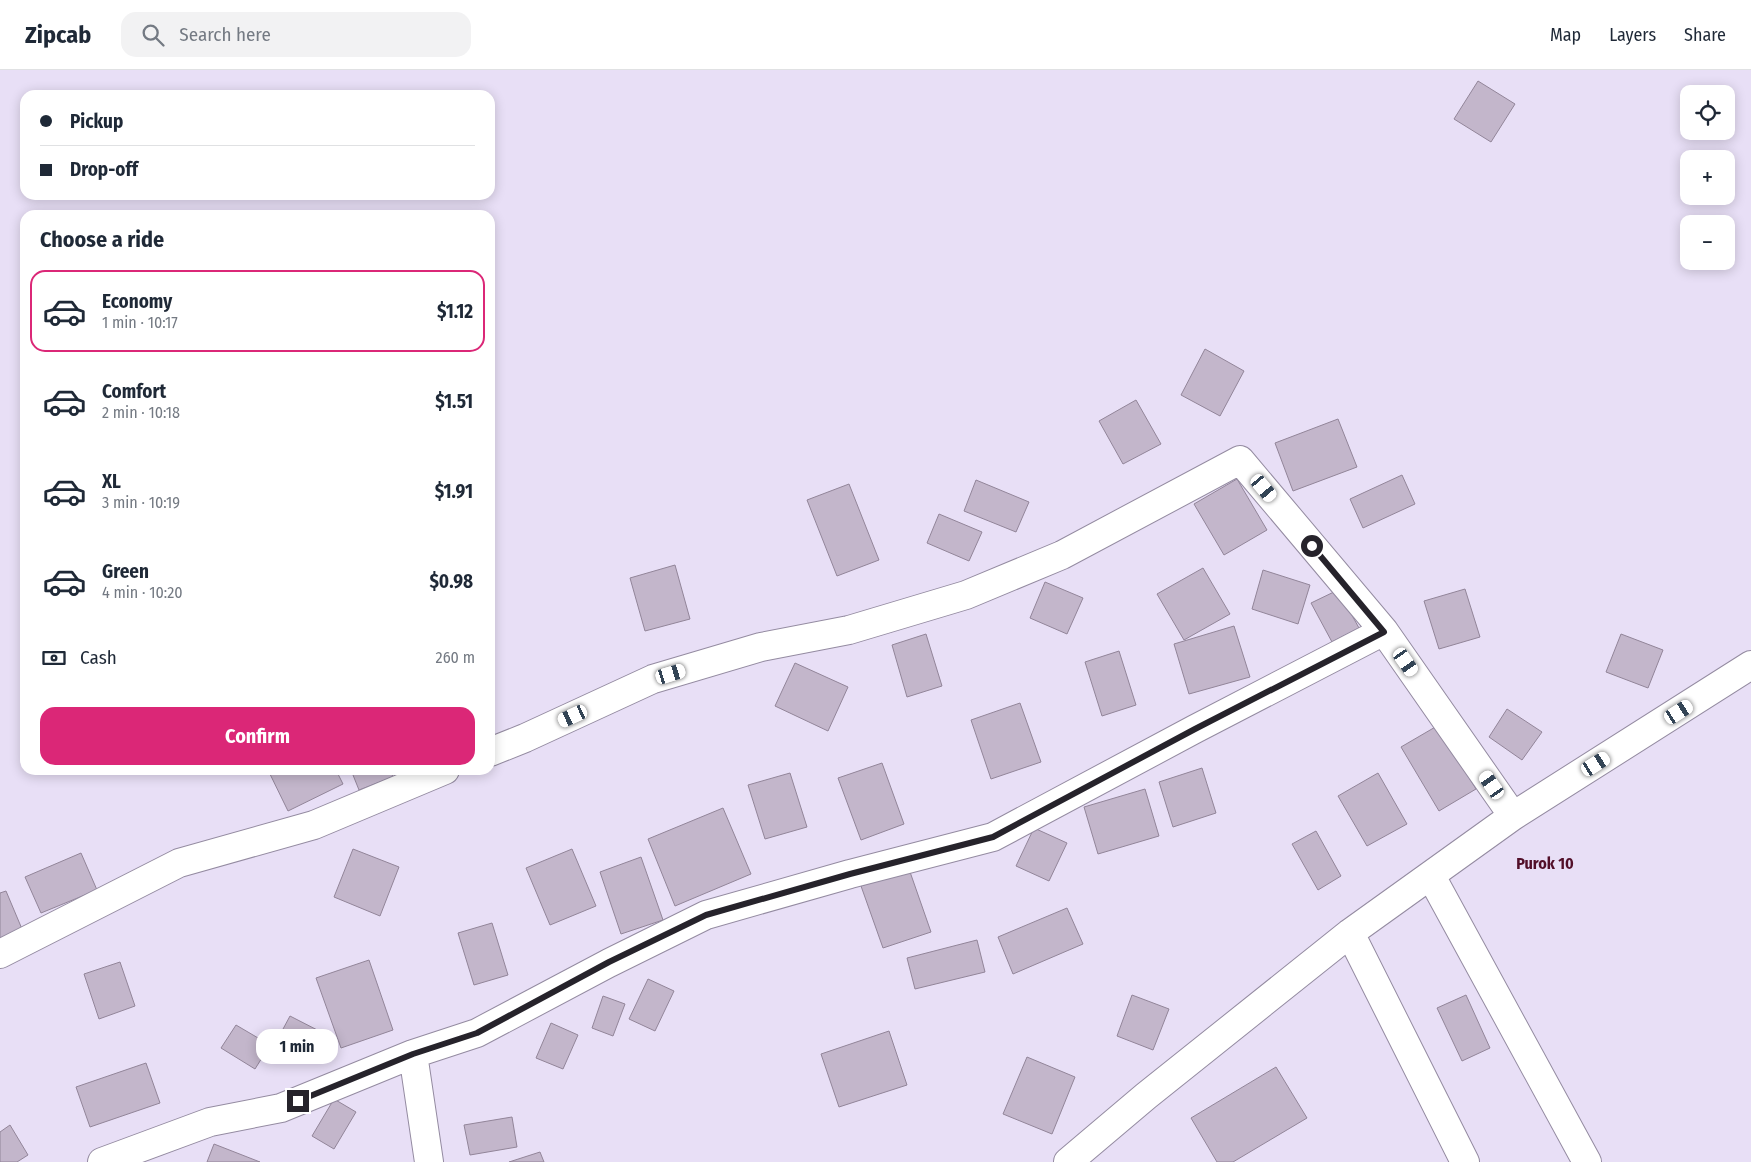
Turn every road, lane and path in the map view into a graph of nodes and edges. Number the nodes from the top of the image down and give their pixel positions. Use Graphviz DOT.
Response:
graph roads {
  1 [pos="1384,632"];
  2 [pos="1751,665"];
  3 [pos="495,750"];
  4 [pos="434,775"];
  5 [pos="1514,816"];
  6 [pos="1431,876"];
  7 [pos="1350,933"];
  8 [pos="0,954"];
  9 [pos="413,1054"];
  10 [pos="102,1162"];
  11 [pos="429,1162"];
  12 [pos="1068,1162"];
  13 [pos="1465,1162"];
  14 [pos="1587,1162"];
  1 -- 3 [label="street"];
  1 -- 5 [label="street"];
  1 -- 9 [label="street"];
  2 -- 5 [label="street"];
  4 -- 8 [label="street"];
  5 -- 6 [label="street"];
  6 -- 7 [label="street"];
  6 -- 14 [label="street"];
  7 -- 12 [label="street"];
  7 -- 13 [label="street"];
  9 -- 10 [label="street"];
  9 -- 11 [label="street"];
}
